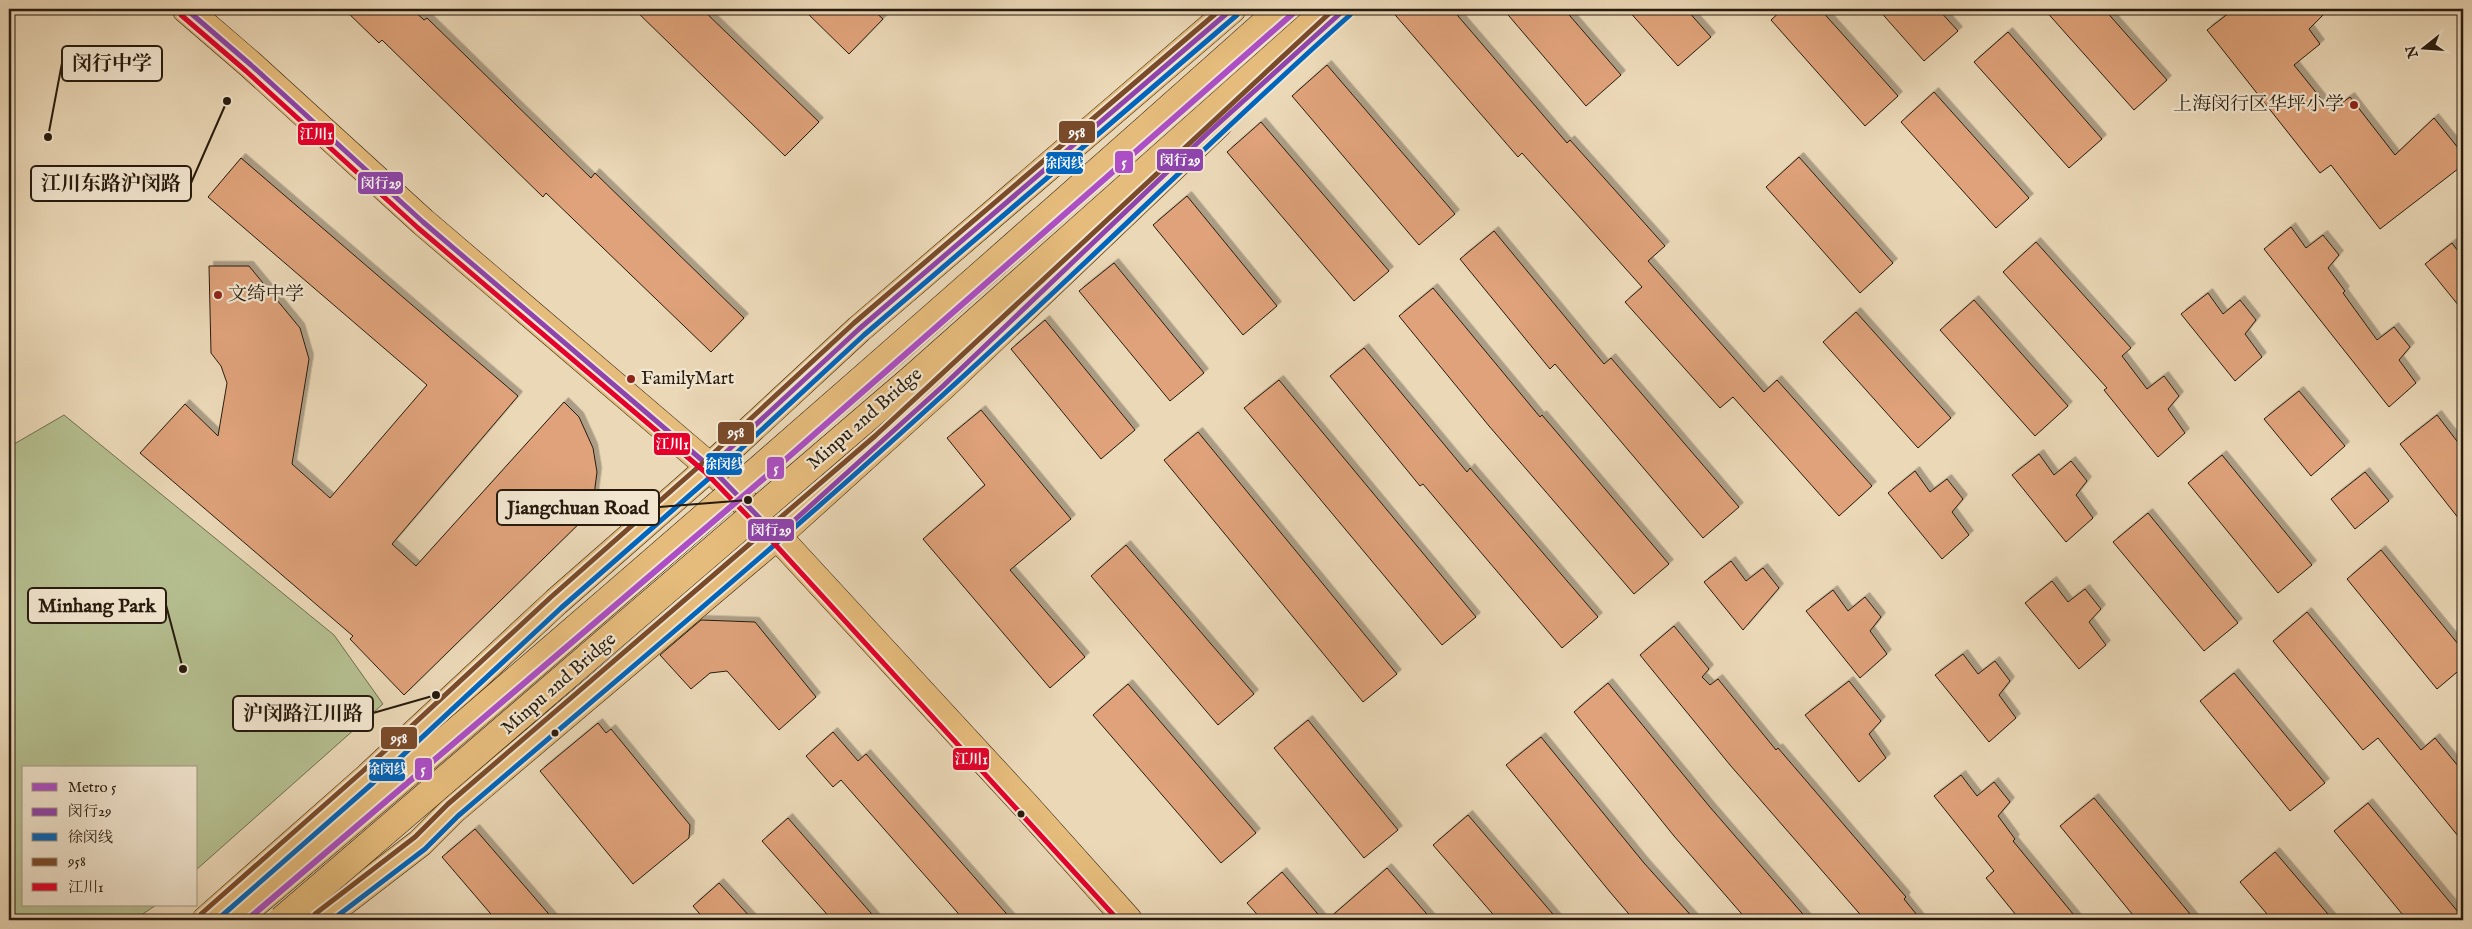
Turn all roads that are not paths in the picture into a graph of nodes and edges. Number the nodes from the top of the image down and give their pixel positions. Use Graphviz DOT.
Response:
graph roads {
  1 [pos="186,9"];
  2 [pos="1232,9"];
  3 [pos="1281,9"];
  4 [pos="1328,9"];
  5 [pos="1344,9"];
  6 [pos="710,467"];
  7 [pos="777,536"];
  8 [pos="206,920"];
  9 [pos="235,920"];
  10 [pos="282,920"];
  11 [pos="320,920"];
  12 [pos="1128,920"];
  1 -- 6 [label="main road"];
  2 -- 6 [label="main road"];
  3 -- 9 [label="main road, Minpu 2nd Bridge, bridge"];
  4 -- 10 [label="main road, Minpu 2nd Bridge, bridge"];
  5 -- 7 [label="main road"];
  6 -- 7 [label="main road"];
  6 -- 8 [label="main road"];
  7 -- 11 [label="main road"];
  7 -- 12 [label="main road"];
}
